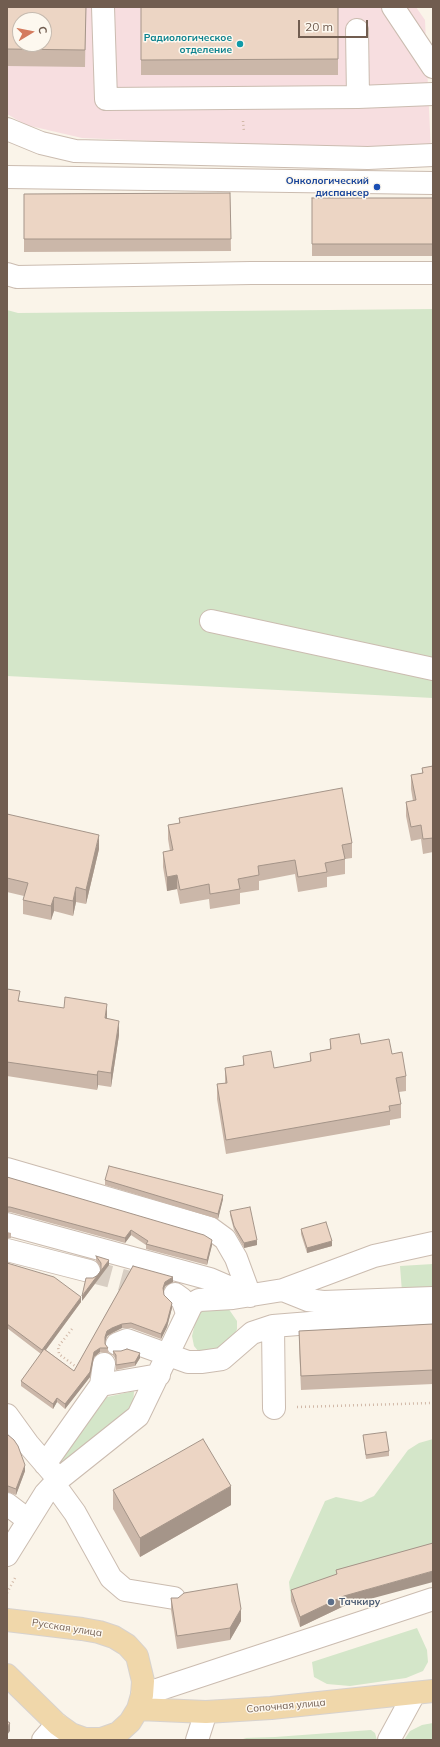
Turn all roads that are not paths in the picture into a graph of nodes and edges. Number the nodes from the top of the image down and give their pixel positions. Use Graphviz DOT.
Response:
graph roads {
  1 [pos="103,7"];
  2 [pos="393,7"];
  3 [pos="357,30"];
  4 [pos="433,67"];
  5 [pos="433,94"];
  6 [pos="358,97"];
  7 [pos="7,128"];
  8 [pos="433,155"];
  9 [pos="7,178"];
  10 [pos="433,183"];
  11 [pos="433,273"];
  12 [pos="7,274"];
  13 [pos="211,622"];
  14 [pos="433,669"];
  15 [pos="7,1170"];
  16 [pos="7,1224"];
  17 [pos="433,1243"];
  18 [pos="7,1250"];
  19 [pos="89,1271"];
  20 [pos="284,1290"];
  21 [pos="175,1294"];
  22 [pos="250,1296"];
  23 [pos="433,1298"];
  24 [pos="187,1313"];
  25 [pos="433,1318"];
  26 [pos="273,1326"];
  27 [pos="117,1344"];
  28 [pos="169,1355"];
  29 [pos="159,1375"];
  30 [pos="274,1408"];
  31 [pos="7,1415"];
  32 [pos="53,1476"];
  33 [pos="7,1504"];
  34 [pos="28,1520"];
  35 [pos="7,1554"];
  36 [pos="174,1598"];
  37 [pos="433,1599"];
  38 [pos="7,1620"];
  39 [pos="7,1675"];
  40 [pos="423,1692"];
  41 [pos="140,1702"];
  42 [pos="206,1712"];
  43 [pos="57,1724"];
  44 [pos="43,1740"];
  45 [pos="197,1740"];
  46 [pos="389,1740"];
  1 -- 6 [label="street"];
  2 -- 4 [label="street"];
  3 -- 6 [label="street"];
  5 -- 6 [label="street"];
  7 -- 8 [label="street"];
  9 -- 10 [label="street"];
  11 -- 12 [label="street"];
  13 -- 14 [label="street"];
  15 -- 22 [label="street"];
  16 -- 22 [label="street"];
  17 -- 20 [label="street"];
  18 -- 19 [label="street"];
  20 -- 22 [label="street"];
  20 -- 23 [label="street"];
  21 -- 24 [label="street"];
  22 -- 24 [label="street"];
  24 -- 28 [label="street"];
  25 -- 26 [label="street"];
  26 -- 28 [label="street"];
  26 -- 30 [label="street"];
  27 -- 28 [label="street"];
  28 -- 29 [label="street"];
  29 -- 32 [label="street"];
  29 -- 32 [label="street"];
  31 -- 32 [label="street"];
  32 -- 34 [label="street"];
  32 -- 36 [label="street"];
  33 -- 34 [label="street"];
  34 -- 35 [label="street"];
  37 -- 41 [label="street"];
  38 -- 41 [label="main road, Русская улица"];
  39 -- 43 [label="main road"];
  40 -- 42 [label="main road, Сопочная улица"];
  40 -- 46 [label="street"];
  41 -- 42 [label="main road, Сопочная улица"];
  41 -- 43 [label="main road"];
  42 -- 45 [label="street"];
  43 -- 44 [label="street"];
}
